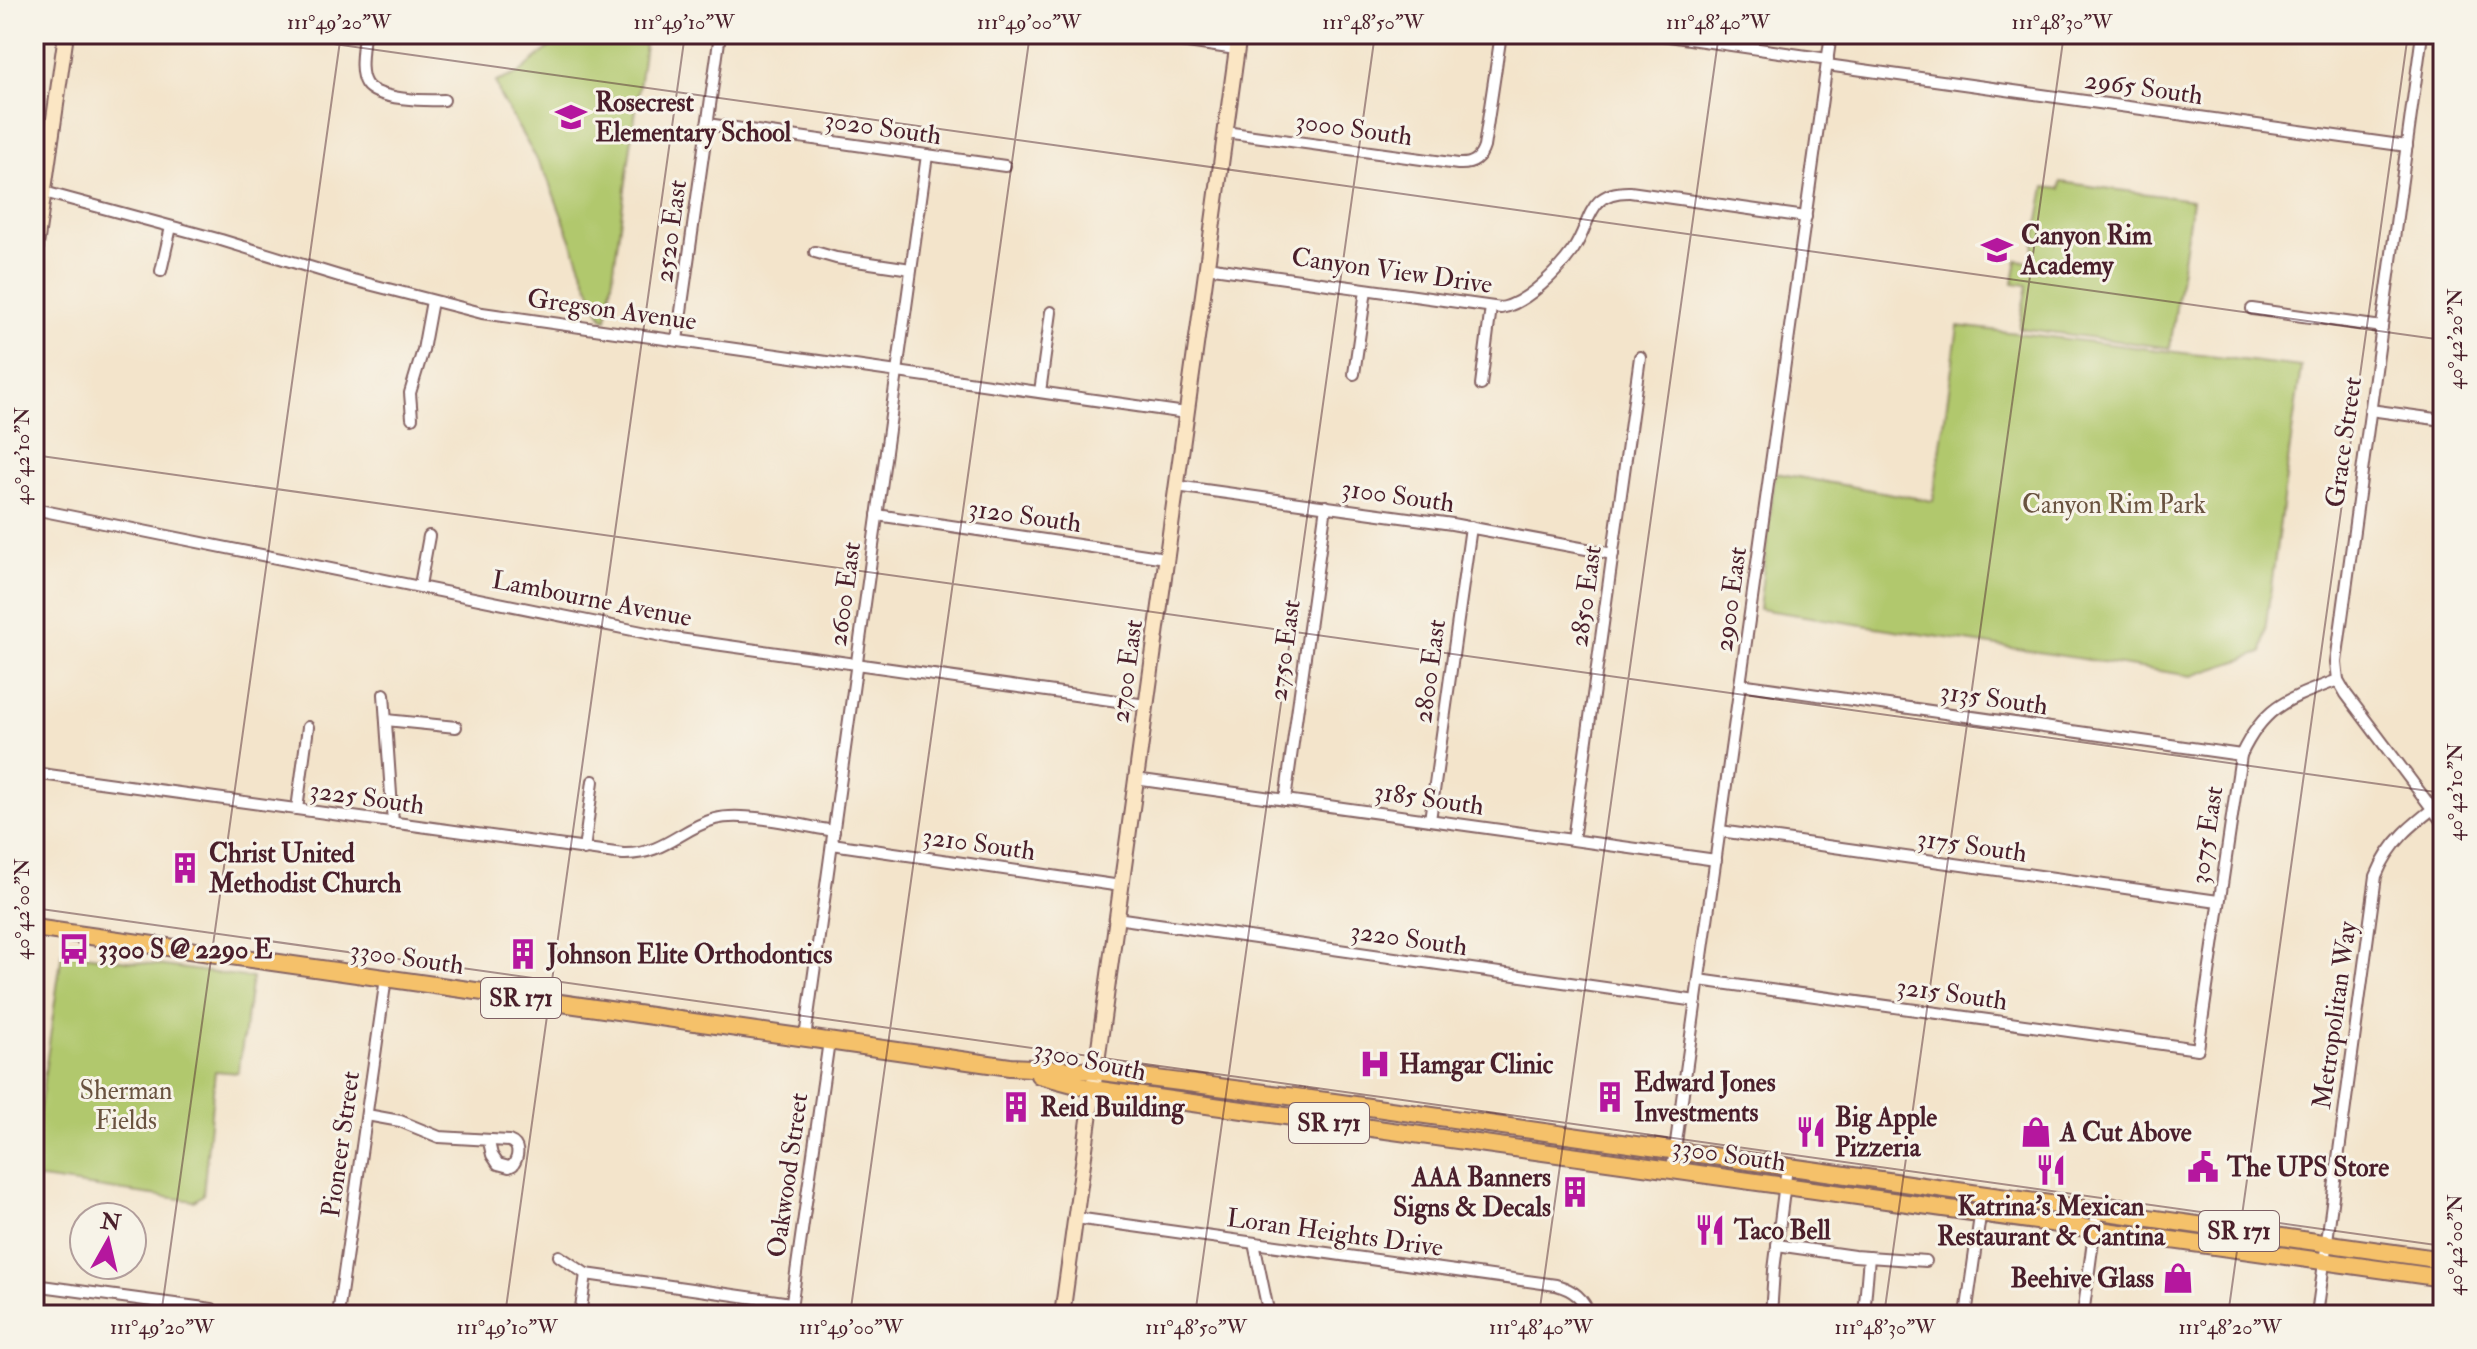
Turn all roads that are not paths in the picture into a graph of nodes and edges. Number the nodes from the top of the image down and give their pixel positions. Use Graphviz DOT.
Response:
graph roads {
  1 [pos="66,34"];
  2 [pos="364,34"];
  3 [pos="720,34"];
  4 [pos="1132,34"];
  5 [pos="1501,34"];
  6 [pos="1655,34"];
  7 [pos="1831,34"];
  8 [pos="2422,34"];
  9 [pos="1238,41"];
  10 [pos="1827,62"];
  11 [pos="444,100"];
  12 [pos="707,124"];
  13 [pos="1225,132"];
  14 [pos="2407,146"];
  15 [pos="927,155"];
  16 [pos="1005,166"];
  17 [pos="44,192"];
  18 [pos="37,215"];
  19 [pos="1806,217"];
  20 [pos="171,227"];
  21 [pos="815,252"];
  22 [pos="34,260"];
  23 [pos="1206,267"];
  24 [pos="911,269"];
  25 [pos="161,271"];
  26 [pos="1366,290"];
  27 [pos="432,301"];
  28 [pos="1491,307"];
  29 [pos="2252,309"];
  30 [pos="1051,312"];
  31 [pos="2382,327"];
  32 [pos="677,340"];
  33 [pos="1640,357"];
  34 [pos="897,372"];
  35 [pos="1354,374"];
  36 [pos="1481,385"];
  37 [pos="1040,392"];
  38 [pos="2370,410"];
  39 [pos="1186,413"];
  40 [pos="412,418"];
  41 [pos="2443,420"];
  42 [pos="1176,486"];
  43 [pos="1326,506"];
  44 [pos="34,509"];
  45 [pos="877,515"];
  46 [pos="1471,527"];
  47 [pos="429,536"];
  48 [pos="1613,554"];
  49 [pos="1166,558"];
  50 [pos="420,585"];
  51 [pos="857,664"];
  52 [pos="2338,680"];
  53 [pos="1740,684"];
  54 [pos="384,694"];
  55 [pos="1146,705"];
  56 [pos="386,720"];
  57 [pos="308,727"];
  58 [pos="456,727"];
  59 [pos="2241,755"];
  60 [pos="34,773"];
  61 [pos="1135,779"];
  62 [pos="593,781"];
  63 [pos="1285,800"];
  64 [pos="2443,801"];
  65 [pos="297,809"];
  66 [pos="2432,809"];
  67 [pos="1430,820"];
  68 [pos="393,823"];
  69 [pos="2443,823"];
  70 [pos="834,831"];
  71 [pos="1720,831"];
  72 [pos="1573,840"];
  73 [pos="832,844"];
  74 [pos="584,850"];
  75 [pos="1716,860"];
  76 [pos="1121,886"];
  77 [pos="2218,901"];
  78 [pos="1116,918"];
  79 [pos="34,928"];
  80 [pos="386,978"];
  81 [pos="1699,980"];
  82 [pos="1696,1001"];
  83 [pos="805,1038"];
  84 [pos="829,1041"];
  85 [pos="2198,1049"];
  86 [pos="1010,1067"];
  87 [pos="1095,1071"];
  88 [pos="1092,1089"];
  89 [pos="367,1115"];
  90 [pos="489,1142"];
  91 [pos="1675,1151"];
  92 [pos="1787,1167"];
  93 [pos="1672,1171"];
  94 [pos="1784,1186"];
  95 [pos="1983,1195"];
  96 [pos="2097,1211"];
  97 [pos="1980,1215"];
  98 [pos="1076,1218"];
  99 [pos="2095,1230"];
  100 [pos="1254,1243"];
  101 [pos="2326,1244"];
  102 [pos="1777,1245"];
  103 [pos="559,1256"];
  104 [pos="1869,1257"];
  105 [pos="2443,1260"];
  106 [pos="1926,1261"];
  107 [pos="2324,1262"];
  108 [pos="586,1274"];
  109 [pos="2443,1278"];
  110 [pos="34,1285"];
  111 [pos="791,1303"];
  112 [pos="212,1312"];
  113 [pos="338,1315"];
  114 [pos="580,1315"];
  115 [pos="790,1315"];
  116 [pos="1062,1315"];
  117 [pos="1269,1315"];
  118 [pos="1590,1315"];
  119 [pos="1771,1315"];
  120 [pos="1864,1315"];
  121 [pos="1966,1315"];
  122 [pos="2083,1315"];
  123 [pos="2317,1315"];
  1 -- 17 [label="street"];
  2 -- 11 [label="street"];
  3 -- 12 [label="street, 2520 East"];
  4 -- 9 [label="street"];
  5 -- 13 [label="street, 3000 South"];
  6 -- 10 [label="street, 2965 South"];
  7 -- 10 [label="street, 2900 East"];
  8 -- 14 [label="street, Grace Street"];
  9 -- 13 [label="street, 2700 East"];
  10 -- 14 [label="street, 2965 South"];
  10 -- 19 [label="street, 2900 East"];
  12 -- 15 [label="street, 3020 South"];
  12 -- 32 [label="street, 2520 East"];
  13 -- 23 [label="street, 2700 East"];
  14 -- 31 [label="street, Grace Street"];
  15 -- 16 [label="street, 3020 South"];
  15 -- 24 [label="street, 2600 East"];
  17 -- 18 [label="street"];
  17 -- 20 [label="street, Gregson Avenue"];
  18 -- 22 [label="street"];
  19 -- 28 [label="street, Canyon View Drive"];
  19 -- 53 [label="street, 2900 East"];
  20 -- 25 [label="street"];
  20 -- 27 [label="street, Gregson Avenue"];
  21 -- 24 [label="street"];
  23 -- 26 [label="street, Canyon View Drive"];
  23 -- 39 [label="street, 2700 East"];
  24 -- 34 [label="street, 2600 East"];
  26 -- 28 [label="street, Canyon View Drive"];
  26 -- 35 [label="street"];
  27 -- 32 [label="street, Gregson Avenue"];
  27 -- 40 [label="street"];
  28 -- 36 [label="street"];
  29 -- 31 [label="street"];
  30 -- 37 [label="street"];
  31 -- 38 [label="street, Grace Street"];
  32 -- 34 [label="street, Gregson Avenue"];
  33 -- 48 [label="street, 2850 East"];
  34 -- 37 [label="street, Gregson Avenue"];
  34 -- 45 [label="street, 2600 East"];
  37 -- 39 [label="street, Gregson Avenue"];
  38 -- 41 [label="street"];
  38 -- 52 [label="street, Grace Street"];
  39 -- 42 [label="street, 2700 East"];
  42 -- 43 [label="street, 3100 South"];
  42 -- 49 [label="street, 2700 East"];
  43 -- 46 [label="street, 3100 South"];
  43 -- 63 [label="street, 2750 East"];
  44 -- 50 [label="street, Lambourne Avenue"];
  45 -- 49 [label="street, 3120 South"];
  45 -- 51 [label="street, 2600 East"];
  46 -- 48 [label="street, 3100 South"];
  46 -- 67 [label="street, 2800 East"];
  47 -- 50 [label="street"];
  48 -- 72 [label="street, 2850 East"];
  49 -- 55 [label="street, 2700 East"];
  50 -- 51 [label="street, Lambourne Avenue"];
  51 -- 55 [label="street, Lambourne Avenue"];
  51 -- 70 [label="street, 2600 East"];
  52 -- 59 [label="street, 3075 East"];
  52 -- 66 [label="street"];
  53 -- 59 [label="street, 3135 South"];
  53 -- 71 [label="street, 2900 East"];
  54 -- 56 [label="street"];
  55 -- 61 [label="street, 2700 East"];
  56 -- 58 [label="street"];
  56 -- 68 [label="street"];
  57 -- 65 [label="street"];
  59 -- 77 [label="street, 3075 East"];
  60 -- 65 [label="street, 3225 South"];
  61 -- 63 [label="street, 3185 South"];
  61 -- 76 [label="street, 2700 East"];
  62 -- 74 [label="street"];
  63 -- 67 [label="street, 3185 South"];
  64 -- 66 [label="street, Metropolitan Way"];
  65 -- 68 [label="street, 3225 South"];
  66 -- 69 [label="street"];
  66 -- 101 [label="street, Metropolitan Way"];
  67 -- 72 [label="street, 3185 South"];
  68 -- 74 [label="street, 3225 South"];
  70 -- 73 [label="street, 2600 East"];
  70 -- 74 [label="street, 3225 South"];
  71 -- 75 [label="street, 2900 East"];
  71 -- 77 [label="street, 3175 South"];
  72 -- 75 [label="street, 3185 South"];
  73 -- 76 [label="street, 3210 South"];
  73 -- 83 [label="street, 2600 East"];
  75 -- 81 [label="street, 2900 East"];
  76 -- 78 [label="street, 2700 East"];
  77 -- 85 [label="street, 3075 East"];
  78 -- 82 [label="street, 3220 South"];
  78 -- 87 [label="street, 2700 East"];
  79 -- 80 [label="main road, 3300 South / SR 171"];
  80 -- 83 [label="main road, 3300 South / SR 171"];
  80 -- 89 [label="street, Pioneer Street"];
  81 -- 82 [label="street, 2900 East"];
  81 -- 85 [label="street, 3215 South"];
  82 -- 91 [label="street, 2900 East"];
  83 -- 84 [label="main road, 3300 South / SR 171"];
  84 -- 86 [label="main road, 3300 South / SR 171"];
  84 -- 111 [label="street, Oakwood Street"];
  86 -- 87 [label="main road, 3300 South / SR 171"];
  86 -- 88 [label="main road, 3300 South / SR 171"];
  87 -- 88 [label="street, 2700 East"];
  87 -- 91 [label="main road, 3300 South / SR 171"];
  88 -- 93 [label="main road, 3300 South / SR 171"];
  88 -- 98 [label="street, 2700 East"];
  89 -- 90 [label="street"];
  89 -- 113 [label="street, Pioneer Street"];
  91 -- 92 [label="main road, 3300 South / SR 171"];
  91 -- 93 [label="street, 2900 East"];
  92 -- 94 [label="street"];
  92 -- 95 [label="main road, 3300 South / SR 171"];
  93 -- 94 [label="main road, 3300 South / SR 171"];
  94 -- 97 [label="main road, 3300 South / SR 171"];
  94 -- 102 [label="street"];
  95 -- 96 [label="main road, 3300 South / SR 171"];
  95 -- 97 [label="street"];
  96 -- 99 [label="street"];
  96 -- 101 [label="main road, 3300 South / SR 171"];
  97 -- 99 [label="main road, 3300 South / SR 171"];
  97 -- 121 [label="street"];
  98 -- 100 [label="street, Loran Heights Drive"];
  98 -- 116 [label="street, 2700 East"];
  99 -- 107 [label="main road, 3300 South / SR 171"];
  99 -- 122 [label="street"];
  100 -- 117 [label="street"];
  100 -- 118 [label="street, Loran Heights Drive"];
  101 -- 105 [label="main road, 3300 South / SR 171"];
  101 -- 107 [label="street, Metropolitan Way"];
  102 -- 104 [label="street"];
  102 -- 119 [label="street"];
  103 -- 108 [label="street"];
  104 -- 106 [label="street"];
  104 -- 120 [label="street"];
  107 -- 109 [label="main road, 3300 South / SR 171"];
  107 -- 123 [label="street, Metropolitan Way"];
  108 -- 111 [label="street"];
  108 -- 114 [label="street"];
  110 -- 112 [label="street"];
  111 -- 115 [label="street, Oakwood Street"];
}
